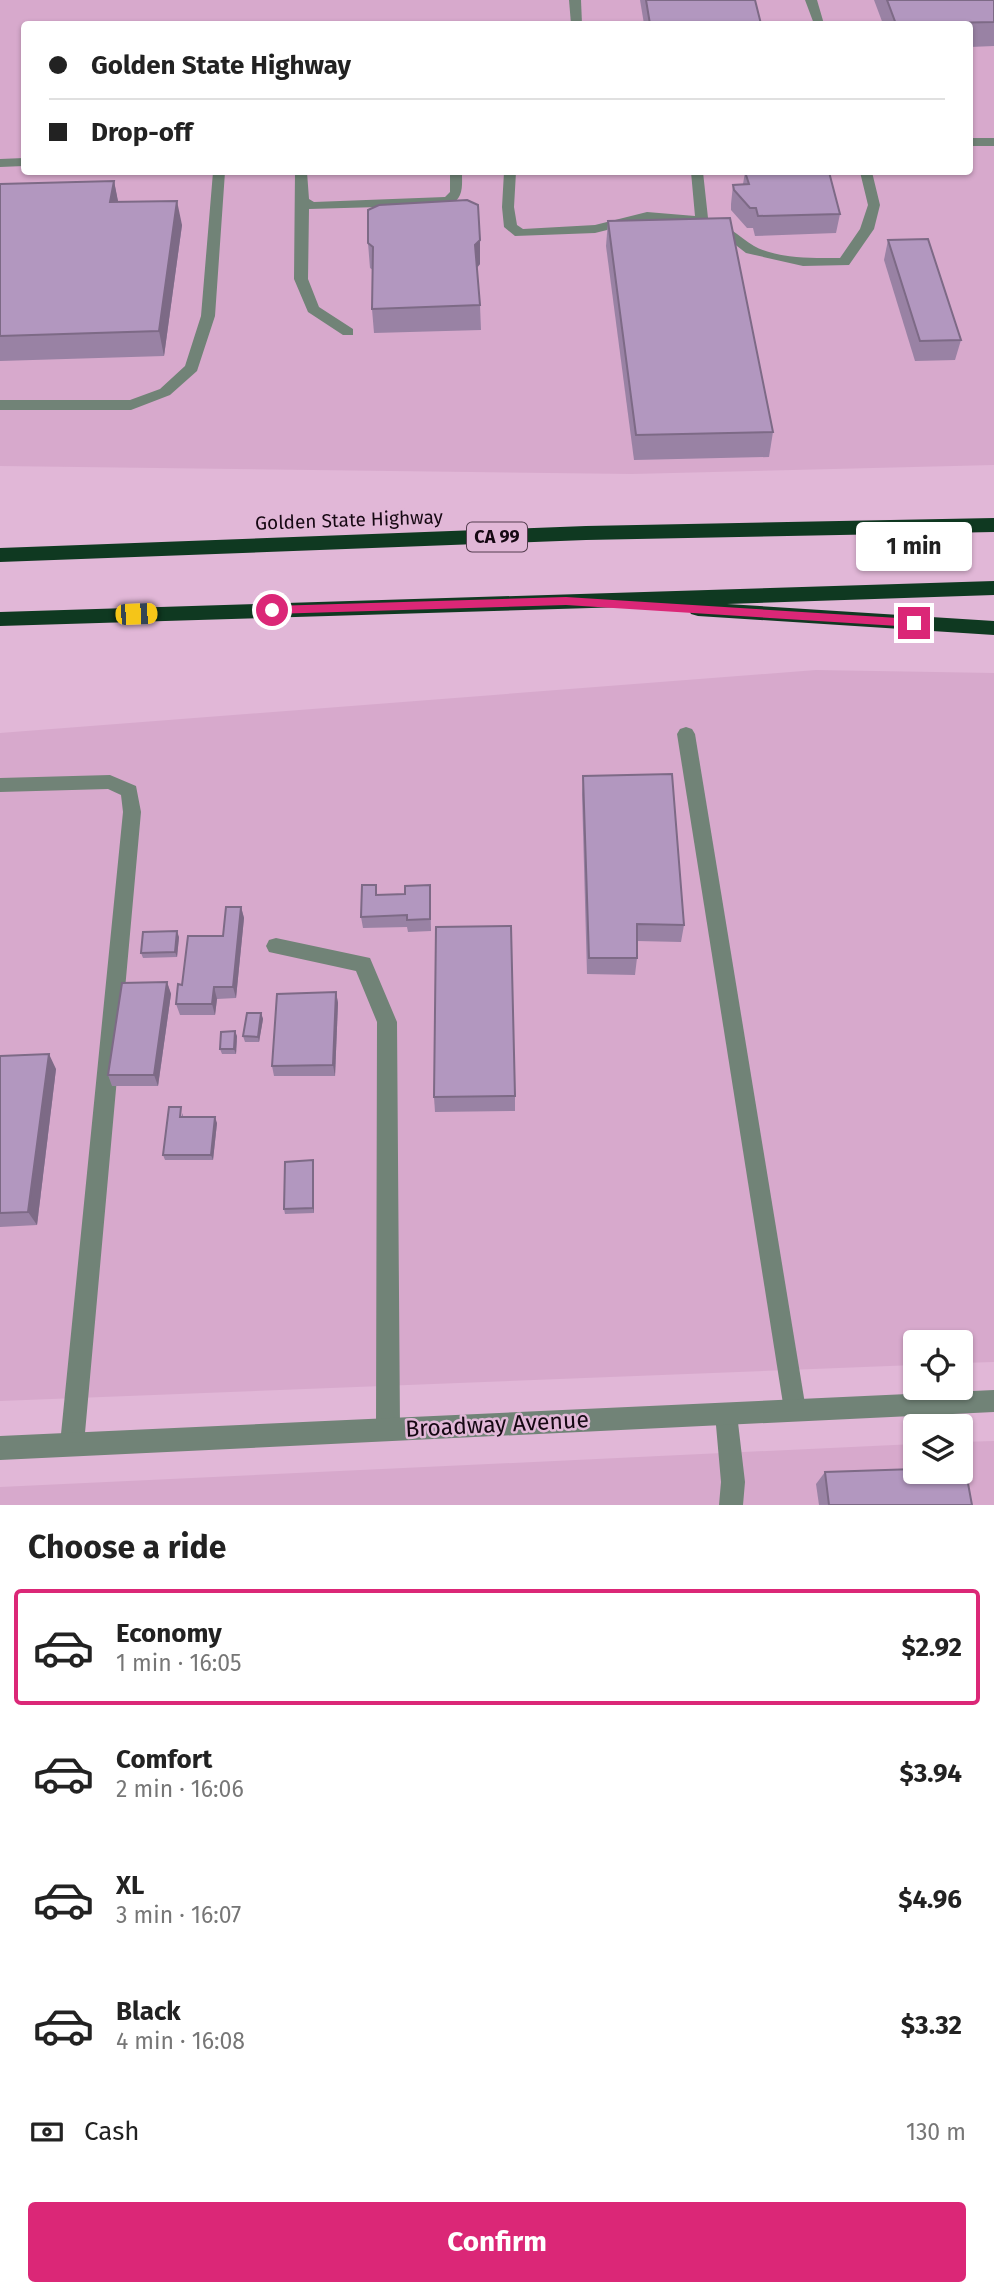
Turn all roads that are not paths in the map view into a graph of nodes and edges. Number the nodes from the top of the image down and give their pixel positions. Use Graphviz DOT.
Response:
graph roads {
  1 [pos="575,0"];
  2 [pos="811,0"];
  3 [pos="577,21"];
  4 [pos="818,21"];
  5 [pos="973,142"];
  6 [pos="994,142"];
  7 [pos="21,162"];
  8 [pos="0,163"];
  9 [pos="219,175"];
  10 [pos="301,175"];
  11 [pos="456,175"];
  12 [pos="510,175"];
  13 [pos="697,175"];
  14 [pos="867,175"];
  15 [pos="303,201"];
  16 [pos="702,220"];
  17 [pos="348,332"];
  18 [pos="0,405"];
  19 [pos="994,519"];
  20 [pos="994,525"];
  21 [pos="889,529"];
  22 [pos="0,555"];
  23 [pos="994,588"];
  24 [pos="566,601"];
  25 [pos="0,619"];
  26 [pos="994,628"];
  27 [pos="686,734"];
  28 [pos="0,785"];
  29 [pos="276,946"];
  30 [pos="994,1401"];
  31 [pos="795,1410"];
  32 [pos="726,1414"];
  33 [pos="387,1429"];
  34 [pos="72,1444"];
  35 [pos="0,1448"];
  36 [pos="731,1505"];
  1 -- 3 [label="street"];
  2 -- 4 [label="street"];
  5 -- 6 [label="street"];
  7 -- 8 [label="street"];
  9 -- 18 [label="street"];
  10 -- 15 [label="street"];
  11 -- 15 [label="street"];
  12 -- 16 [label="street"];
  13 -- 16 [label="street"];
  14 -- 16 [label="street"];
  15 -- 17 [label="street"];
  19 -- 21 [label="highway"];
  20 -- 21 [label="highway, Golden State Highway / CA 99"];
  21 -- 22 [label="highway, Golden State Highway / CA 99"];
  23 -- 24 [label="highway"];
  24 -- 25 [label="highway"];
  24 -- 26 [label="highway"];
  27 -- 31 [label="street"];
  28 -- 34 [label="street"];
  29 -- 33 [label="street"];
  30 -- 31 [label="street, Broadway Avenue"];
  31 -- 32 [label="street, Broadway Avenue"];
  32 -- 33 [label="street, Broadway Avenue"];
  32 -- 36 [label="street"];
  33 -- 34 [label="street, Broadway Avenue"];
  34 -- 35 [label="street, Broadway Avenue"];
}
